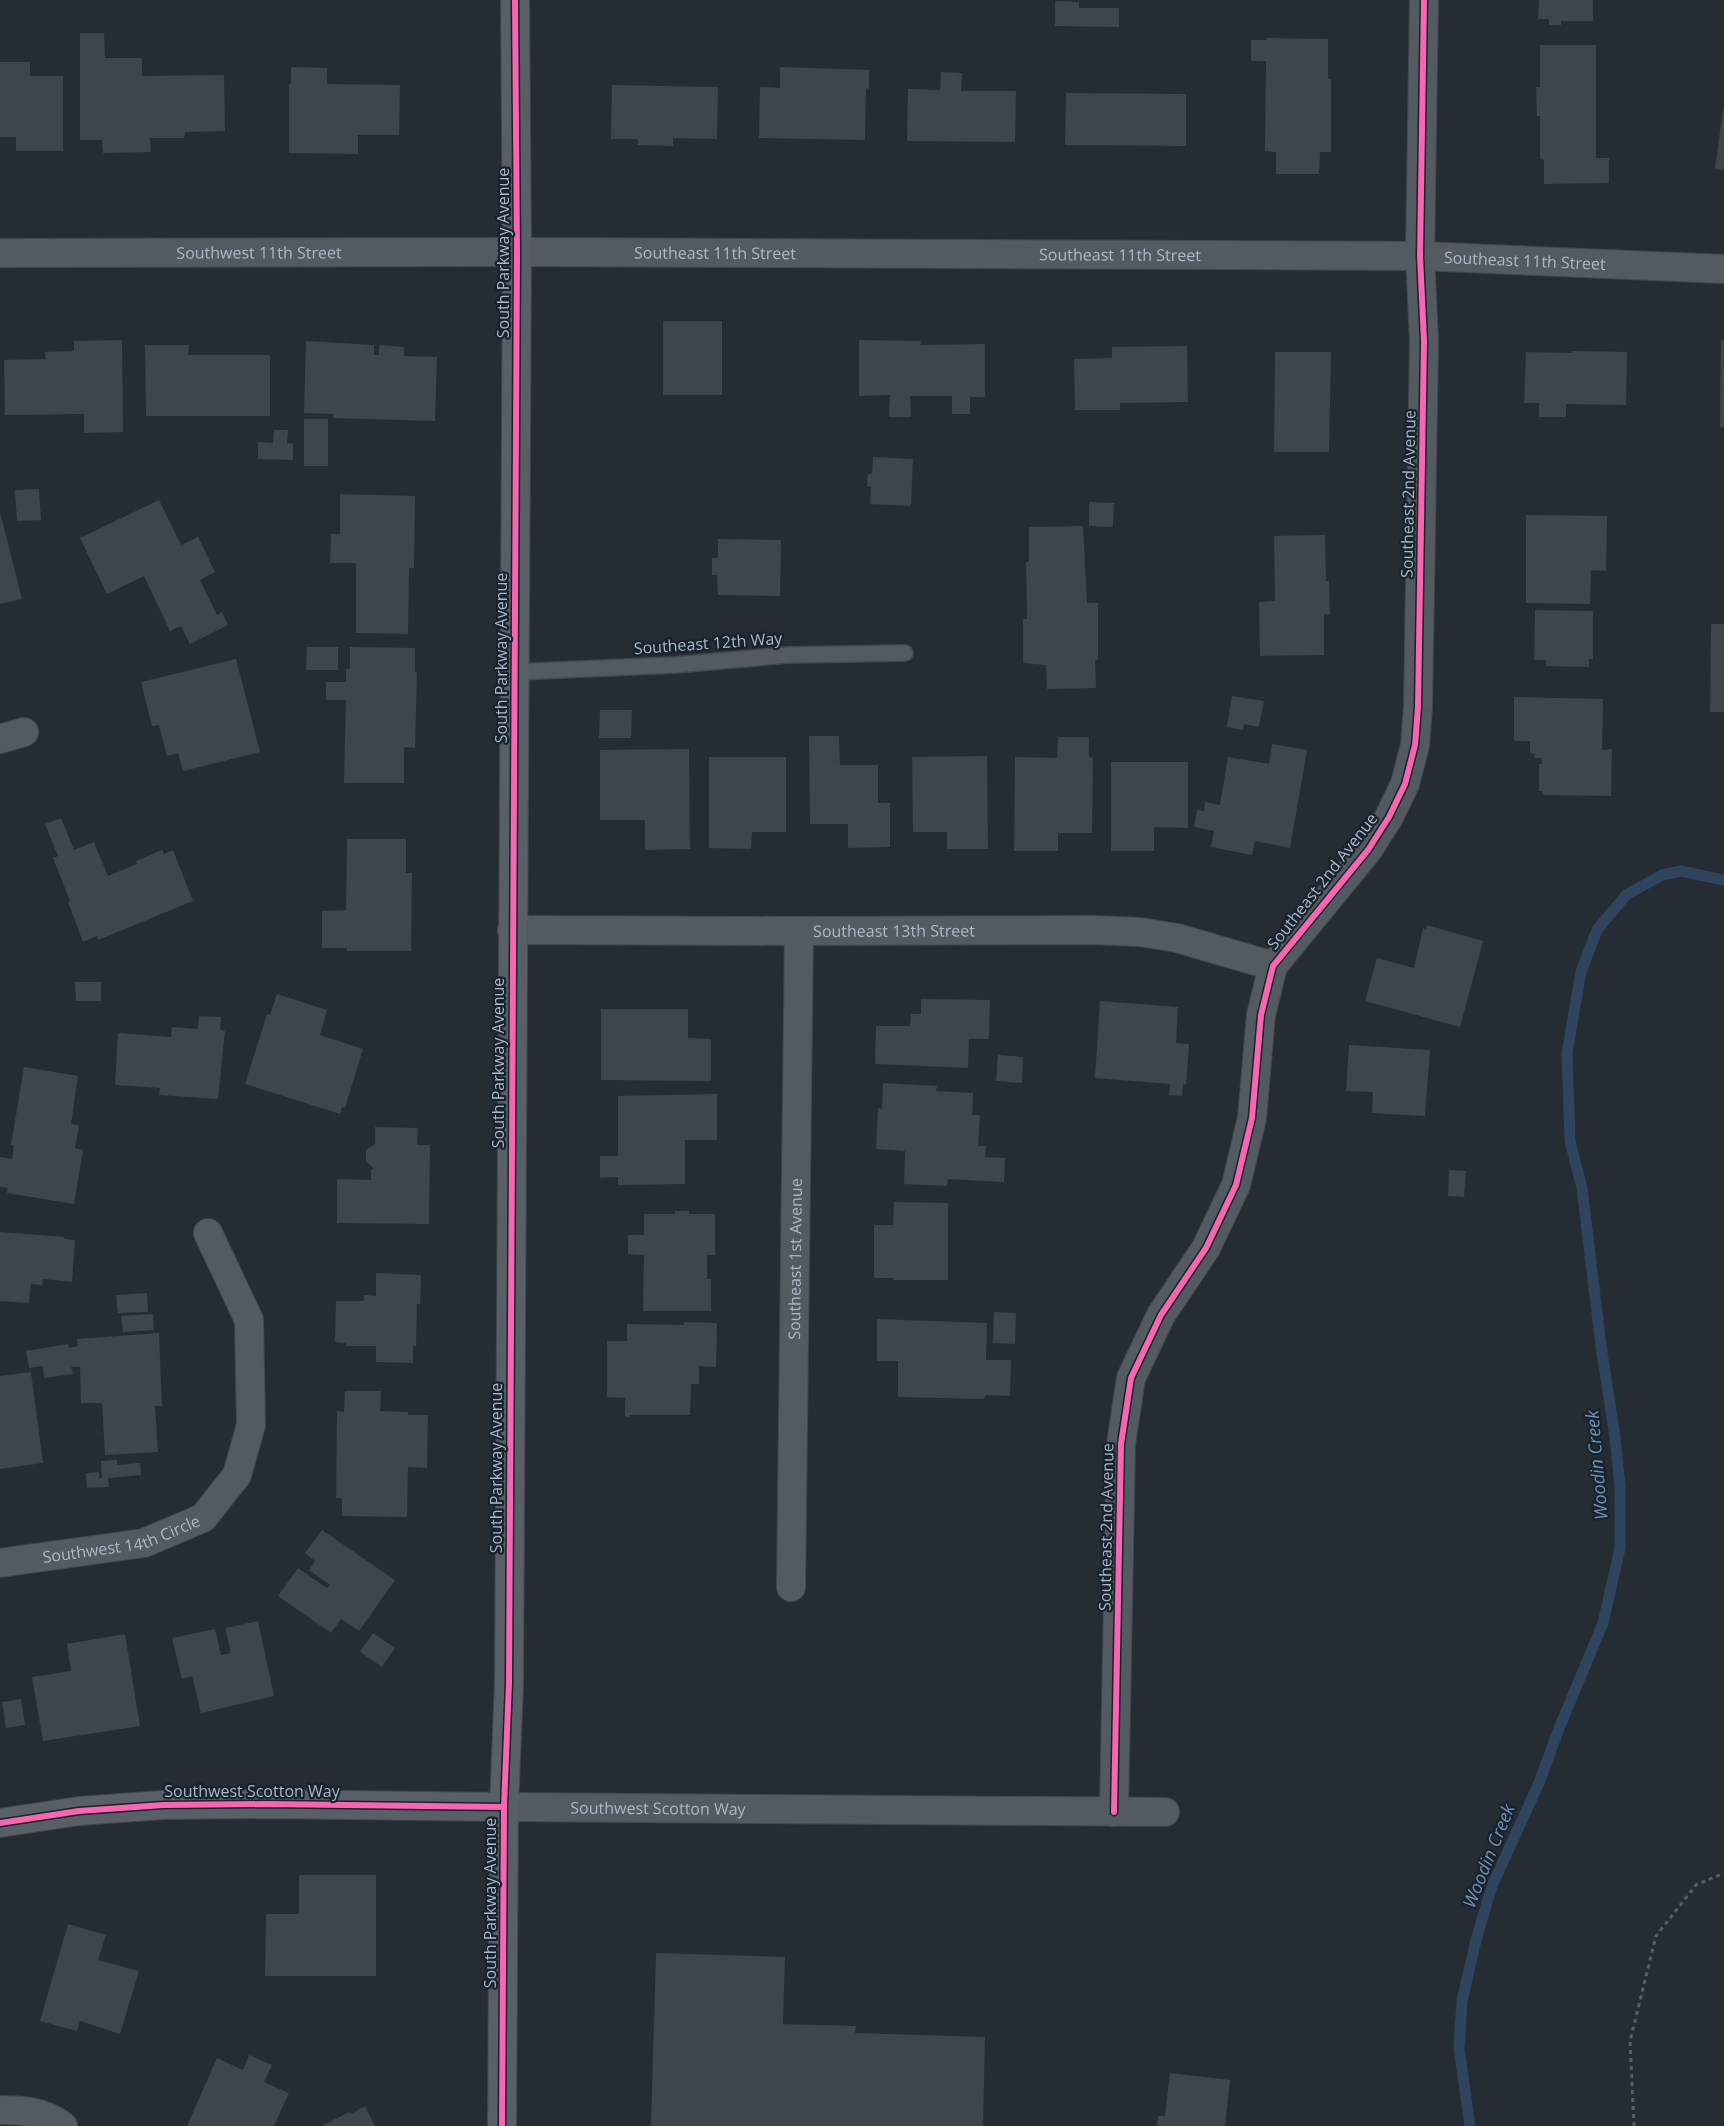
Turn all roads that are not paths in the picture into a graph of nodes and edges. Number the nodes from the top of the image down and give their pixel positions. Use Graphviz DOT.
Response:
graph roads {
  1 [pos="515,0"];
  2 [pos="1424,0"];
  3 [pos="517,252"];
  4 [pos="0,253"];
  5 [pos="1420,256"];
  6 [pos="1724,269"];
  7 [pos="905,653"];
  8 [pos="514,672"];
  9 [pos="512,930"];
  10 [pos="799,931"];
  11 [pos="1273,966"];
  12 [pos="208,1233"];
  13 [pos="0,1563"];
  14 [pos="791,1586"];
  15 [pos="504,1807"];
  16 [pos="1114,1812"];
  17 [pos="1165,1812"];
  18 [pos="0,1823"];
  19 [pos="0,2110"];
  20 [pos="57,2121"];
  21 [pos="502,2126"];
  1 -- 3 [label="main road, South Parkway Avenue"];
  2 -- 5 [label="street, Southeast 2nd Avenue"];
  3 -- 4 [label="street, Southwest 11th Street"];
  3 -- 5 [label="street, Southeast 11th Street"];
  3 -- 8 [label="main road, South Parkway Avenue"];
  5 -- 6 [label="street, Southeast 11th Street"];
  5 -- 11 [label="street, Southeast 2nd Avenue"];
  7 -- 8 [label="lane, Southeast 12th Way"];
  8 -- 9 [label="main road, South Parkway Avenue"];
  9 -- 10 [label="street, Southeast 13th Street"];
  9 -- 15 [label="main road, South Parkway Avenue"];
  10 -- 11 [label="street, Southeast 13th Street"];
  10 -- 14 [label="street, Southeast 1st Avenue"];
  11 -- 16 [label="street, Southeast 2nd Avenue"];
  12 -- 13 [label="street, Southwest 14th Circle"];
  15 -- 16 [label="street, Southwest Scotton Way"];
  15 -- 18 [label="main road, Southwest Scotton Way"];
  15 -- 21 [label="main road, South Parkway Avenue"];
  16 -- 17 [label="street, Southwest Scotton Way"];
  19 -- 20 [label="street"];
}
